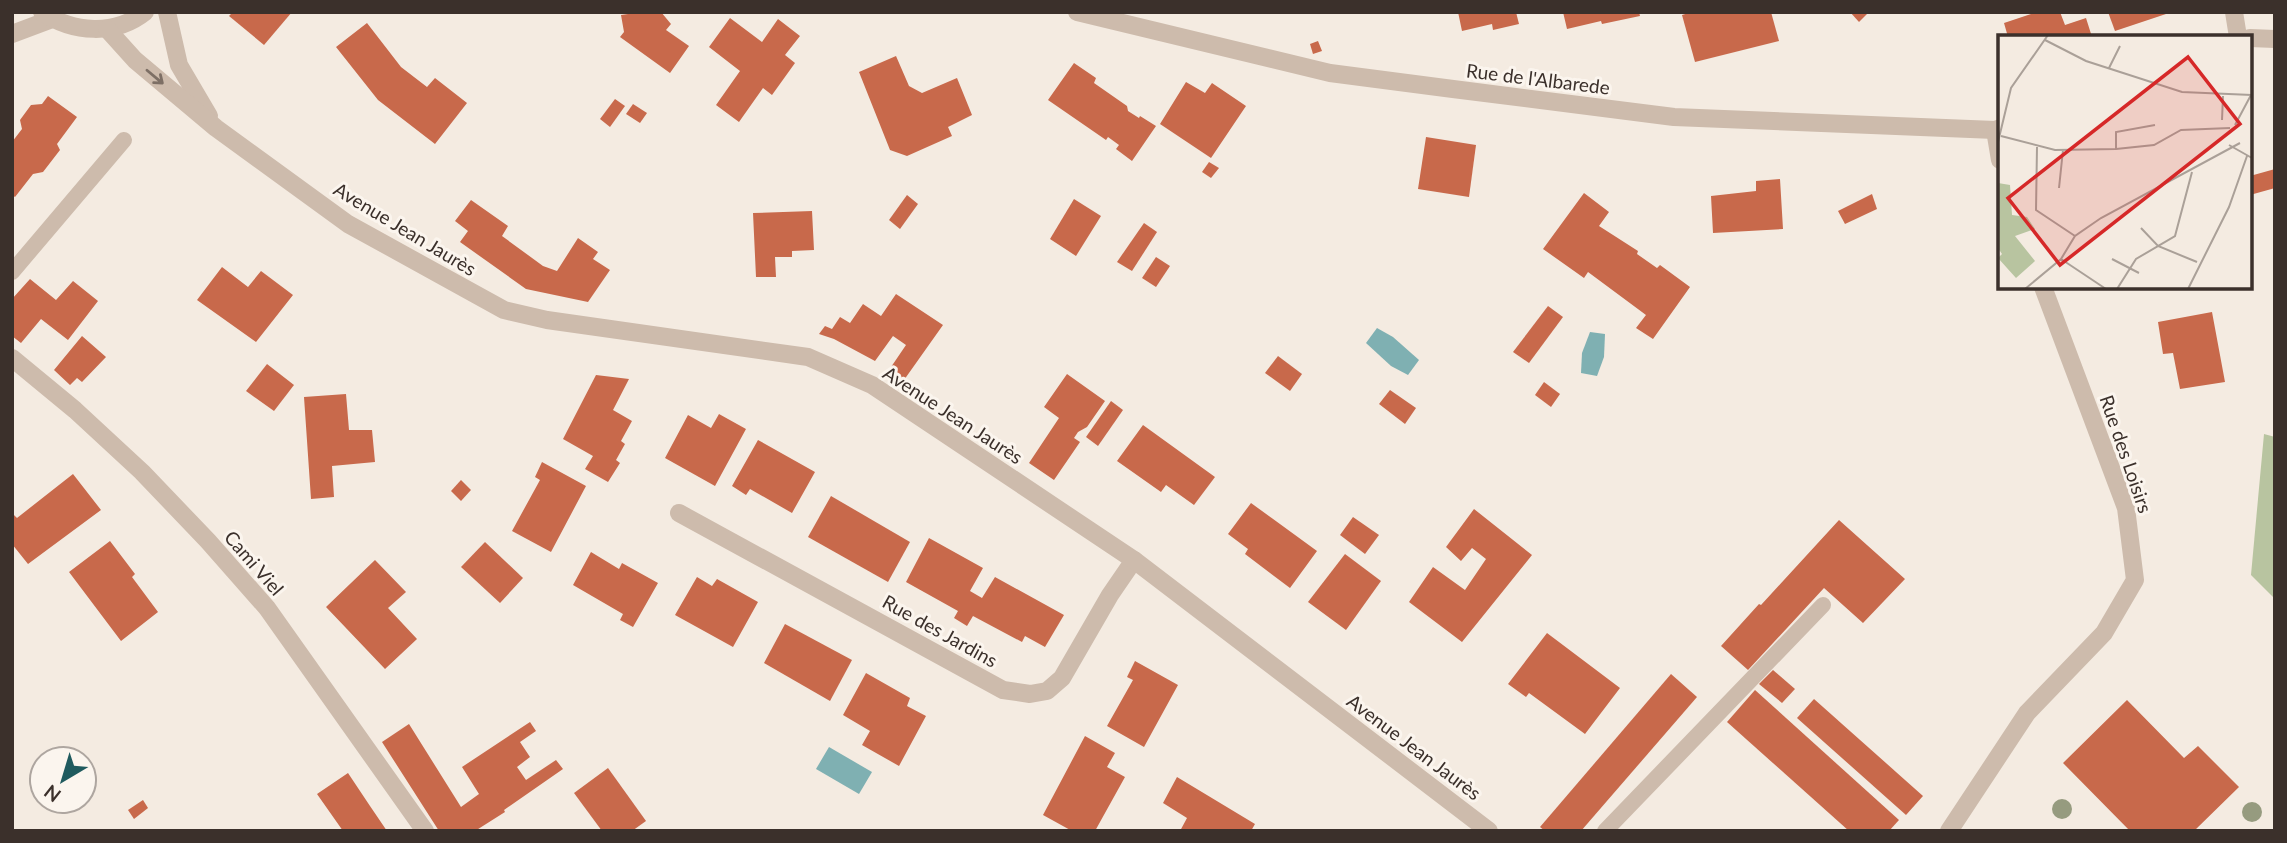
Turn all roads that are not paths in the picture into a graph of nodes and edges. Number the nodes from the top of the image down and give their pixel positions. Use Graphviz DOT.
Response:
graph roads {
  1 [pos="145,12"];
  2 [pos="167,12"];
  3 [pos="1077,12"];
  4 [pos="2234,12"];
  5 [pos="47,16"];
  6 [pos="107,29"];
  7 [pos="12,34"];
  8 [pos="2238,35"];
  9 [pos="2252,38"];
  10 [pos="2275,39"];
  11 [pos="216,128"];
  12 [pos="1998,129"];
  13 [pos="124,139"];
  14 [pos="12,272"];
  15 [pos="2044,289"];
  16 [pos="12,358"];
  17 [pos="679,513"];
  18 [pos="1133,560"];
  19 [pos="1823,605"];
  20 [pos="425,831"];
  21 [pos="1489,831"];
  22 [pos="1605,831"];
  23 [pos="1950,831"];
  1 -- 6 [label="street"];
  2 -- 11 [label="street, Avenue Jean Jaurès"];
  3 -- 12 [label="street, Rue de l'Albarede"];
  4 -- 8 [label="street"];
  5 -- 6 [label="street"];
  5 -- 7 [label="street"];
  6 -- 11 [label="street, Avenue Jean Jaurès, one-way"];
  9 -- 10 [label="street"];
  11 -- 18 [label="street, Avenue Jean Jaurès"];
  13 -- 14 [label="lane"];
  15 -- 23 [label="street, Rue des Loisirs"];
  16 -- 20 [label="street, Cami Viel"];
  17 -- 18 [label="street, Rue des Jardins"];
  18 -- 21 [label="street, Avenue Jean Jaurès"];
  19 -- 22 [label="lane"];
}
